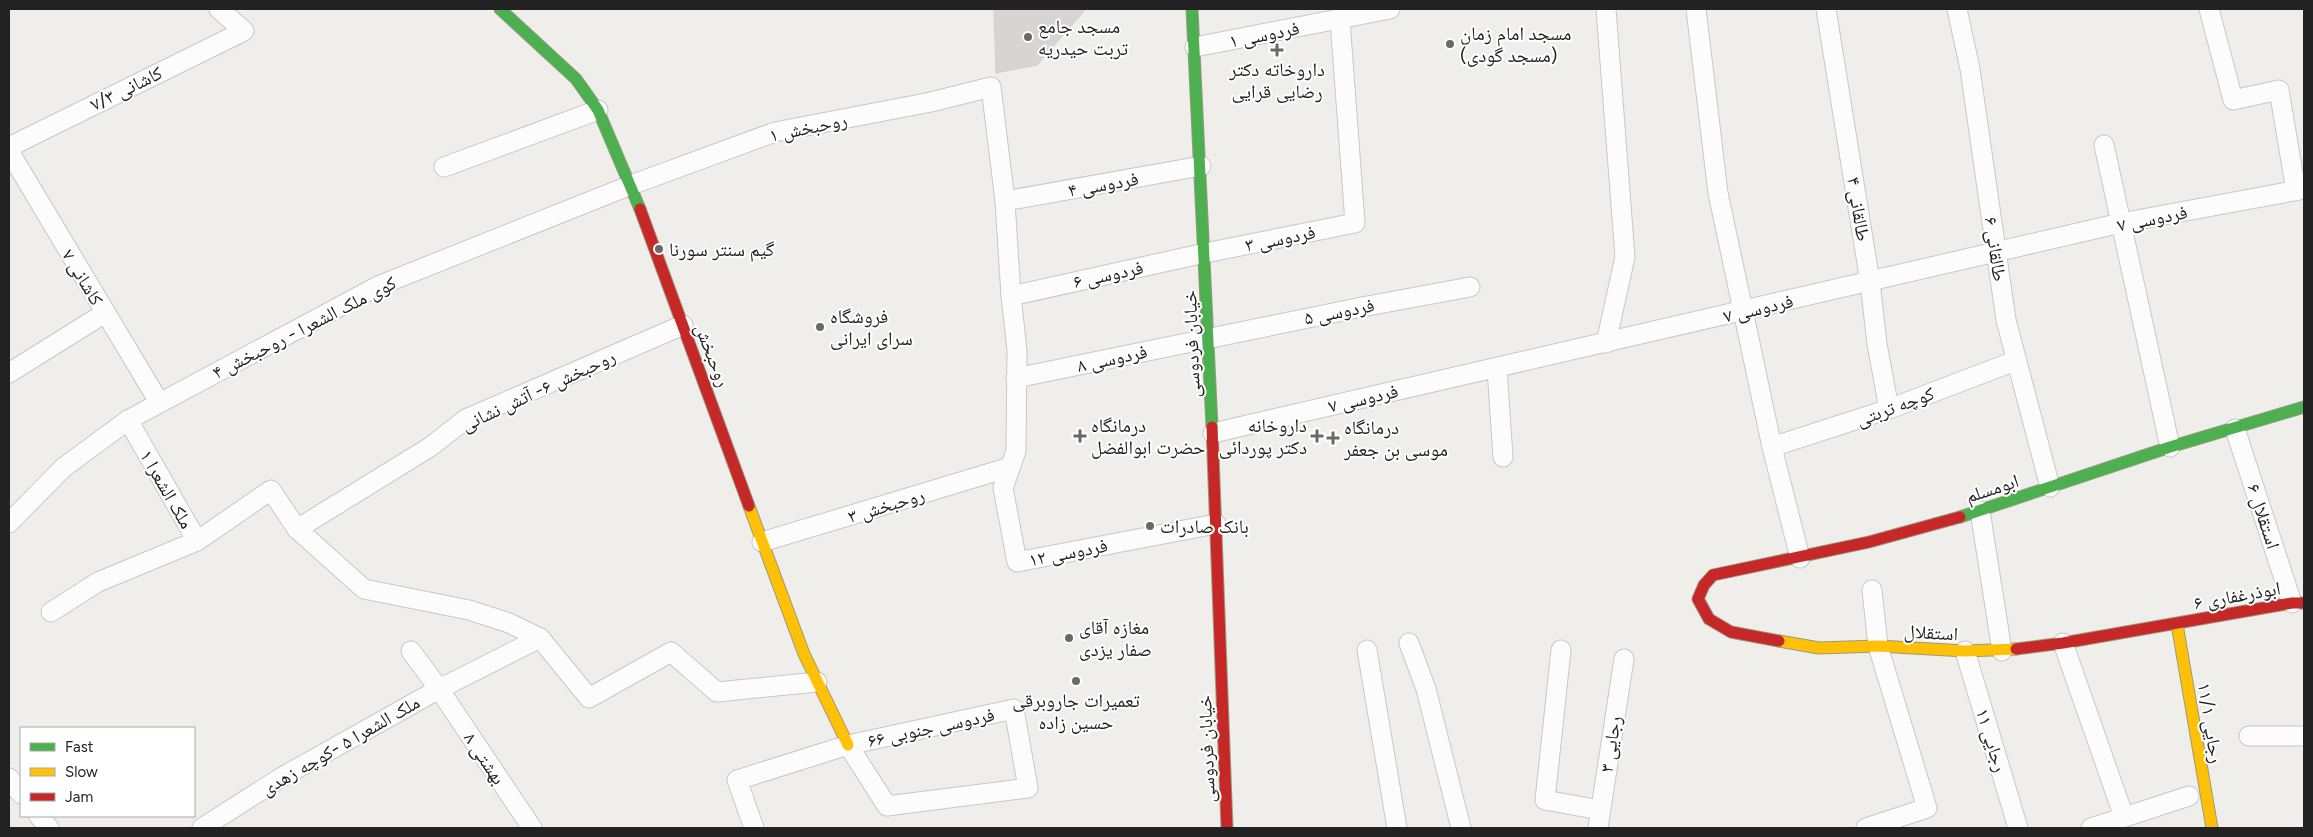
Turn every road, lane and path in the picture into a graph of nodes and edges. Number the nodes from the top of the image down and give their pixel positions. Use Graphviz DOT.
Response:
graph roads {
  1 [pos="219,9"];
  2 [pos="500,9"];
  3 [pos="1192,9"];
  4 [pos="1390,9"];
  5 [pos="1606,9"];
  6 [pos="1696,9"];
  7 [pos="1826,9"];
  8 [pos="1957,9"];
  9 [pos="2209,9"];
  10 [pos="1340,20"];
  11 [pos="1195,47"];
  12 [pos="598,110"];
  13 [pos="2104,145"];
  14 [pos="9,147"];
  15 [pos="9,151"];
  16 [pos="1201,166"];
  17 [pos="444,167"];
  18 [pos="631,185"];
  19 [pos="2300,190"];
  20 [pos="1005,201"];
  21 [pos="2121,223"];
  22 [pos="1996,252"];
  23 [pos="1205,253"];
  24 [pos="1870,282"];
  25 [pos="1470,287"];
  26 [pos="1011,296"];
  27 [pos="1743,311"];
  28 [pos="105,313"];
  29 [pos="683,325"];
  30 [pos="1209,338"];
  31 [pos="1606,343"];
  32 [pos="2016,361"];
  33 [pos="1498,369"];
  34 [pos="9,373"];
  35 [pos="1016,378"];
  36 [pos="158,402"];
  37 [pos="2304,407"];
  38 [pos="1890,409"];
  39 [pos="128,420"];
  40 [pos="2234,429"];
  41 [pos="1213,433"];
  42 [pos="2170,446"];
  43 [pos="1772,447"];
  44 [pos="1503,457"];
  45 [pos="1010,467"];
  46 [pos="2050,487"];
  47 [pos="1980,511"];
  48 [pos="9,522"];
  49 [pos="1216,524"];
  50 [pos="297,529"];
  51 [pos="197,541"];
  52 [pos="762,542"];
  53 [pos="1800,558"];
  54 [pos="1872,590"];
  55 [pos="1698,600"];
  56 [pos="2298,603"];
  57 [pos="51,612"];
  58 [pos="2177,624"];
  59 [pos="540,638"];
  60 [pos="2063,642"];
  61 [pos="1409,643"];
  62 [pos="1878,646"];
  63 [pos="1368,650"];
  64 [pos="1560,650"];
  65 [pos="2002,650"];
  66 [pos="411,651"];
  67 [pos="1965,651"];
  68 [pos="1624,659"];
  69 [pos="817,682"];
  70 [pos="439,689"];
  71 [pos="2249,736"];
  72 [pos="2304,736"];
  73 [pos="848,745"];
  74 [pos="9,778"];
  75 [pos="20,793"];
  76 [pos="2189,796"];
  77 [pos="2124,817"];
  78 [pos="1599,819"];
  79 [pos="202,828"];
  80 [pos="532,828"];
  81 [pos="754,828"];
  82 [pos="1227,828"];
  83 [pos="1397,828"];
  84 [pos="1461,828"];
  85 [pos="1866,828"];
  86 [pos="2018,828"];
  87 [pos="2091,828"];
  88 [pos="2212,828"];
  1 -- 14 [label="street, کاشانی ۷/۳"];
  2 -- 12 [label="street, روحبخش"];
  3 -- 11 [label="street, خیابان فردوسی"];
  4 -- 10 [label="street, فردوسی ۱"];
  5 -- 31 [label="street"];
  6 -- 27 [label="street"];
  7 -- 24 [label="street, طالقانی ۴"];
  8 -- 22 [label="street, طالقانی ۶"];
  9 -- 19 [label="street"];
  10 -- 11 [label="street, فردوسی ۱"];
  10 -- 23 [label="street, فردوسی ۳"];
  11 -- 16 [label="street, خیابان فردوسی"];
  12 -- 17 [label="street"];
  12 -- 18 [label="street, روحبخش"];
  13 -- 21 [label="street"];
  15 -- 28 [label="street, کاشانی ۷"];
  16 -- 20 [label="street, فردوسی ۴"];
  16 -- 23 [label="street, خیابان فردوسی"];
  18 -- 20 [label="street, روحبخش ۱"];
  18 -- 29 [label="street, روحبخش"];
  18 -- 36 [label="street, کوی ملک الشعرا - روحبخش ۴"];
  19 -- 21 [label="street, فردوسی ۷"];
  20 -- 26 [label="street"];
  21 -- 22 [label="street, فردوسی ۷"];
  21 -- 42 [label="street"];
  22 -- 24 [label="street, فردوسی ۷"];
  22 -- 32 [label="street, طالقانی ۶"];
  23 -- 26 [label="street, فردوسی ۶"];
  23 -- 30 [label="street, خیابان فردوسی"];
  24 -- 27 [label="street, فردوسی ۷"];
  24 -- 38 [label="street, طالقانی ۴"];
  25 -- 30 [label="street, فردوسی ۵"];
  26 -- 35 [label="street"];
  27 -- 31 [label="street, فردوسی ۷"];
  27 -- 43 [label="street"];
  28 -- 34 [label="street"];
  28 -- 36 [label="street, کاشانی ۷"];
  29 -- 50 [label="street, روحبخش ۶- آتش نشانی"];
  29 -- 52 [label="street, روحبخش"];
  30 -- 35 [label="street, فردوسی ۸"];
  30 -- 41 [label="street, خیابان فردوسی"];
  31 -- 33 [label="street, فردوسی ۷"];
  32 -- 38 [label="street, کوچه تربتی"];
  32 -- 46 [label="street, طالقانی ۶"];
  33 -- 41 [label="street, فردوسی ۷"];
  33 -- 44 [label="street"];
  35 -- 45 [label="street"];
  36 -- 39 [label="street, کوی ملک الشعرا - روحبخش ۴"];
  37 -- 40 [label="street, ابومسلم"];
  38 -- 43 [label="street, کوچه تربتی"];
  39 -- 48 [label="street, کوی ملک الشعرا - روحبخش ۴"];
  39 -- 51 [label="street, ملک الشعرا ۱"];
  40 -- 42 [label="street, ابومسلم"];
  40 -- 56 [label="street, استقلال ۶"];
  41 -- 49 [label="street, خیابان فردوسی"];
  42 -- 46 [label="street, ابومسلم"];
  43 -- 53 [label="street"];
  45 -- 49 [label="street, فردوسی ۱۲"];
  45 -- 52 [label="street, روحبخش ۳"];
  46 -- 47 [label="street, ابومسلم"];
  47 -- 53 [label="street, ابومسلم"];
  47 -- 65 [label="street"];
  49 -- 82 [label="street, خیابان فردوسی"];
  50 -- 51 [label="street, ملک الشعرا ۱"];
  50 -- 59 [label="street"];
  51 -- 57 [label="street"];
  52 -- 69 [label="street, روحبخش"];
  53 -- 55 [label="street, ابومسلم"];
  54 -- 62 [label="street"];
  55 -- 62 [label="street, استقلال"];
  56 -- 58 [label="street, ابوذرغفاری ۶"];
  58 -- 60 [label="street, استقلال"];
  58 -- 88 [label="street, رجایی ۱۱/۱"];
  59 -- 69 [label="street"];
  59 -- 70 [label="street"];
  60 -- 65 [label="street, استقلال"];
  60 -- 77 [label="street"];
  61 -- 84 [label="street"];
  62 -- 67 [label="street, استقلال"];
  62 -- 85 [label="street"];
  63 -- 83 [label="street"];
  64 -- 78 [label="street"];
  65 -- 67 [label="street, استقلال"];
  66 -- 70 [label="street, ملک الشعرا ۵ -کوچه زهدی"];
  67 -- 86 [label="street, رجایی ۱۱"];
  68 -- 78 [label="street, رجایی ۳"];
  69 -- 73 [label="street, روحبخش"];
  70 -- 79 [label="street, ملک الشعرا ۵ -کوچه زهدی"];
  70 -- 80 [label="street, بهشتی ۸"];
  71 -- 72 [label="street"];
  73 -- 73 [label="street, فردوسی جنوبی ۶۶"];
  73 -- 81 [label="street, فردوسی جنوبی ۶۶"];
  74 -- 75 [label="street"];
  76 -- 77 [label="street"];
  77 -- 87 [label="street"];
}
